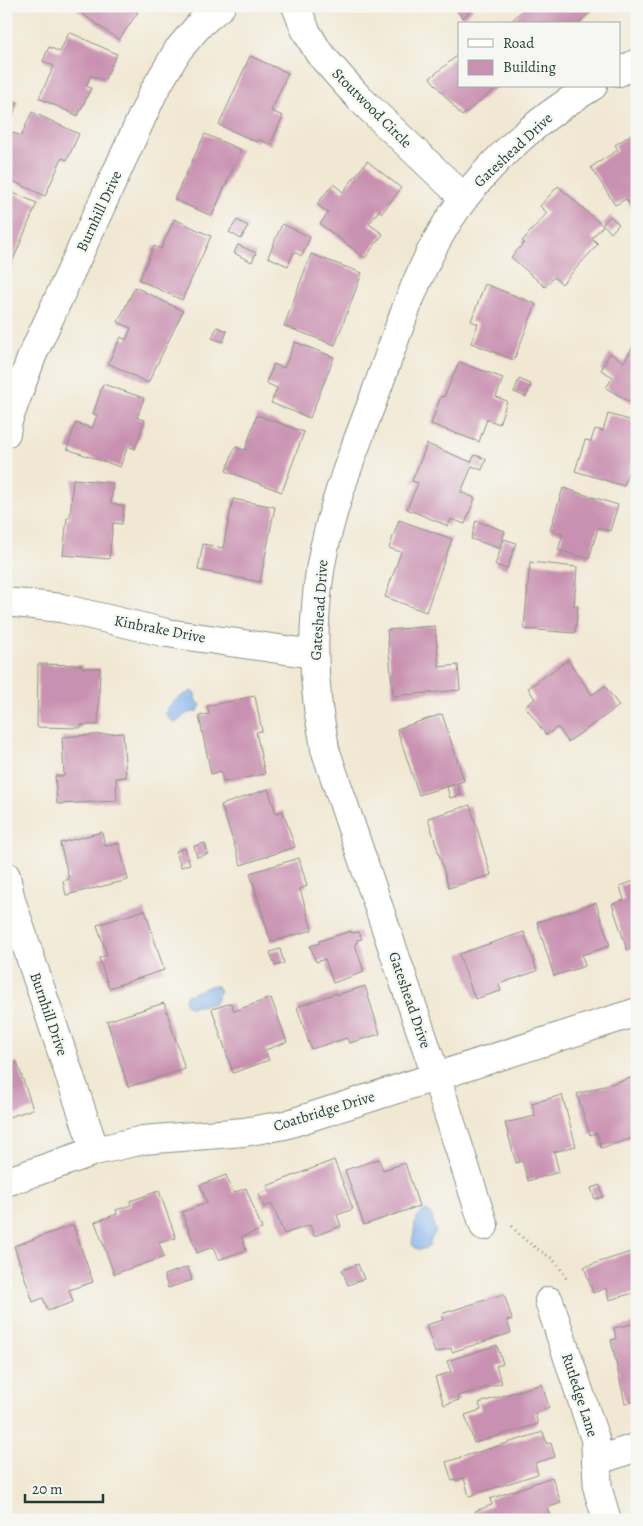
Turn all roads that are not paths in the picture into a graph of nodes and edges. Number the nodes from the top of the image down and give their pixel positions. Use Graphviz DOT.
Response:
graph roads {
  1 [pos="222,6"];
  2 [pos="296,6"];
  3 [pos="637,63"];
  4 [pos="620,72"];
  5 [pos="589,88"];
  6 [pos="464,198"];
  7 [pos="6,433"];
  8 [pos="6,602"];
  9 [pos="314,654"];
  10 [pos="6,876"];
  11 [pos="637,1012"];
  12 [pos="436,1076"];
  13 [pos="95,1150"];
  14 [pos="6,1182"];
  15 [pos="497,1223"];
  16 [pos="559,1294"];
  17 [pos="637,1447"];
  18 [pos="596,1461"];
  19 [pos="607,1520"];
  1 -- 7 [label="street, Burnhill Drive"];
  2 -- 6 [label="street, Stoutwood Circle"];
  3 -- 4 [label="street"];
  5 -- 6 [label="street, Gateshead Drive"];
  6 -- 9 [label="street, Gateshead Drive"];
  8 -- 9 [label="street, Kinbrake Drive"];
  9 -- 12 [label="street, Gateshead Drive"];
  10 -- 13 [label="street, Burnhill Drive"];
  11 -- 12 [label="street, Coatbridge Drive"];
  12 -- 13 [label="street, Coatbridge Drive"];
  12 -- 15 [label="street, Gateshead Drive"];
  13 -- 14 [label="street, Coatbridge Drive"];
  16 -- 18 [label="street, Rutledge Lane"];
  17 -- 18 [label="street"];
  18 -- 19 [label="street, Rutledge Lane"];
}
